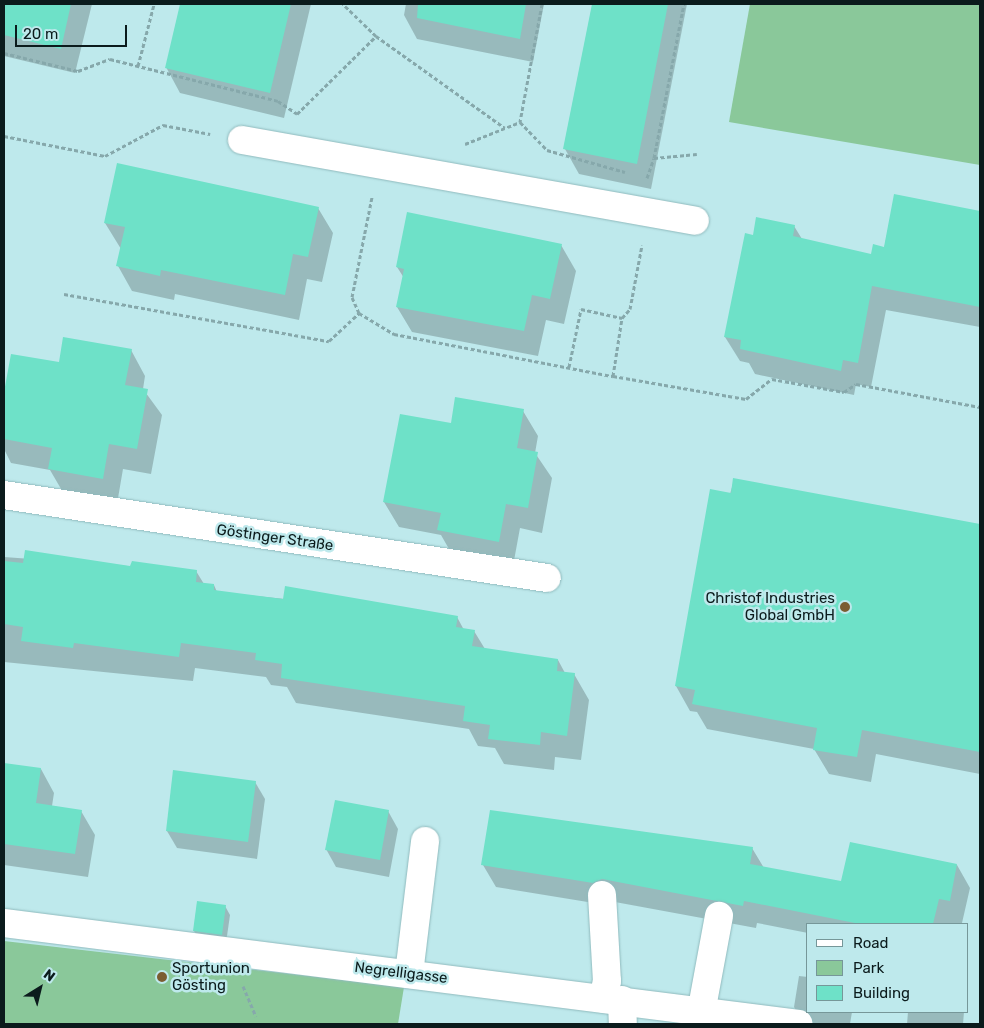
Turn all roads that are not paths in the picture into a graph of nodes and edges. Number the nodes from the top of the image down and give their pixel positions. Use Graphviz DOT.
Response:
graph roads {
  1 [pos="242,140"];
  2 [pos="695,221"];
  3 [pos="4,495"];
  4 [pos="547,578"];
  5 [pos="425,841"];
  6 [pos="602,895"];
  7 [pos="719,916"];
  8 [pos="4,923"];
  9 [pos="409,974"];
  10 [pos="616,1008"];
  11 [pos="701,1013"];
  12 [pos="799,1024"];
  1 -- 2 [label="street"];
  3 -- 4 [label="street, Göstinger Straße"];
  5 -- 9 [label="street"];
  6 -- 10 [label="street"];
  7 -- 11 [label="street"];
  8 -- 9 [label="street, Negrelligasse"];
  9 -- 10 [label="street, Negrelligasse"];
  10 -- 11 [label="street, Negrelligasse"];
  11 -- 12 [label="street, Negrelligasse"];
}
